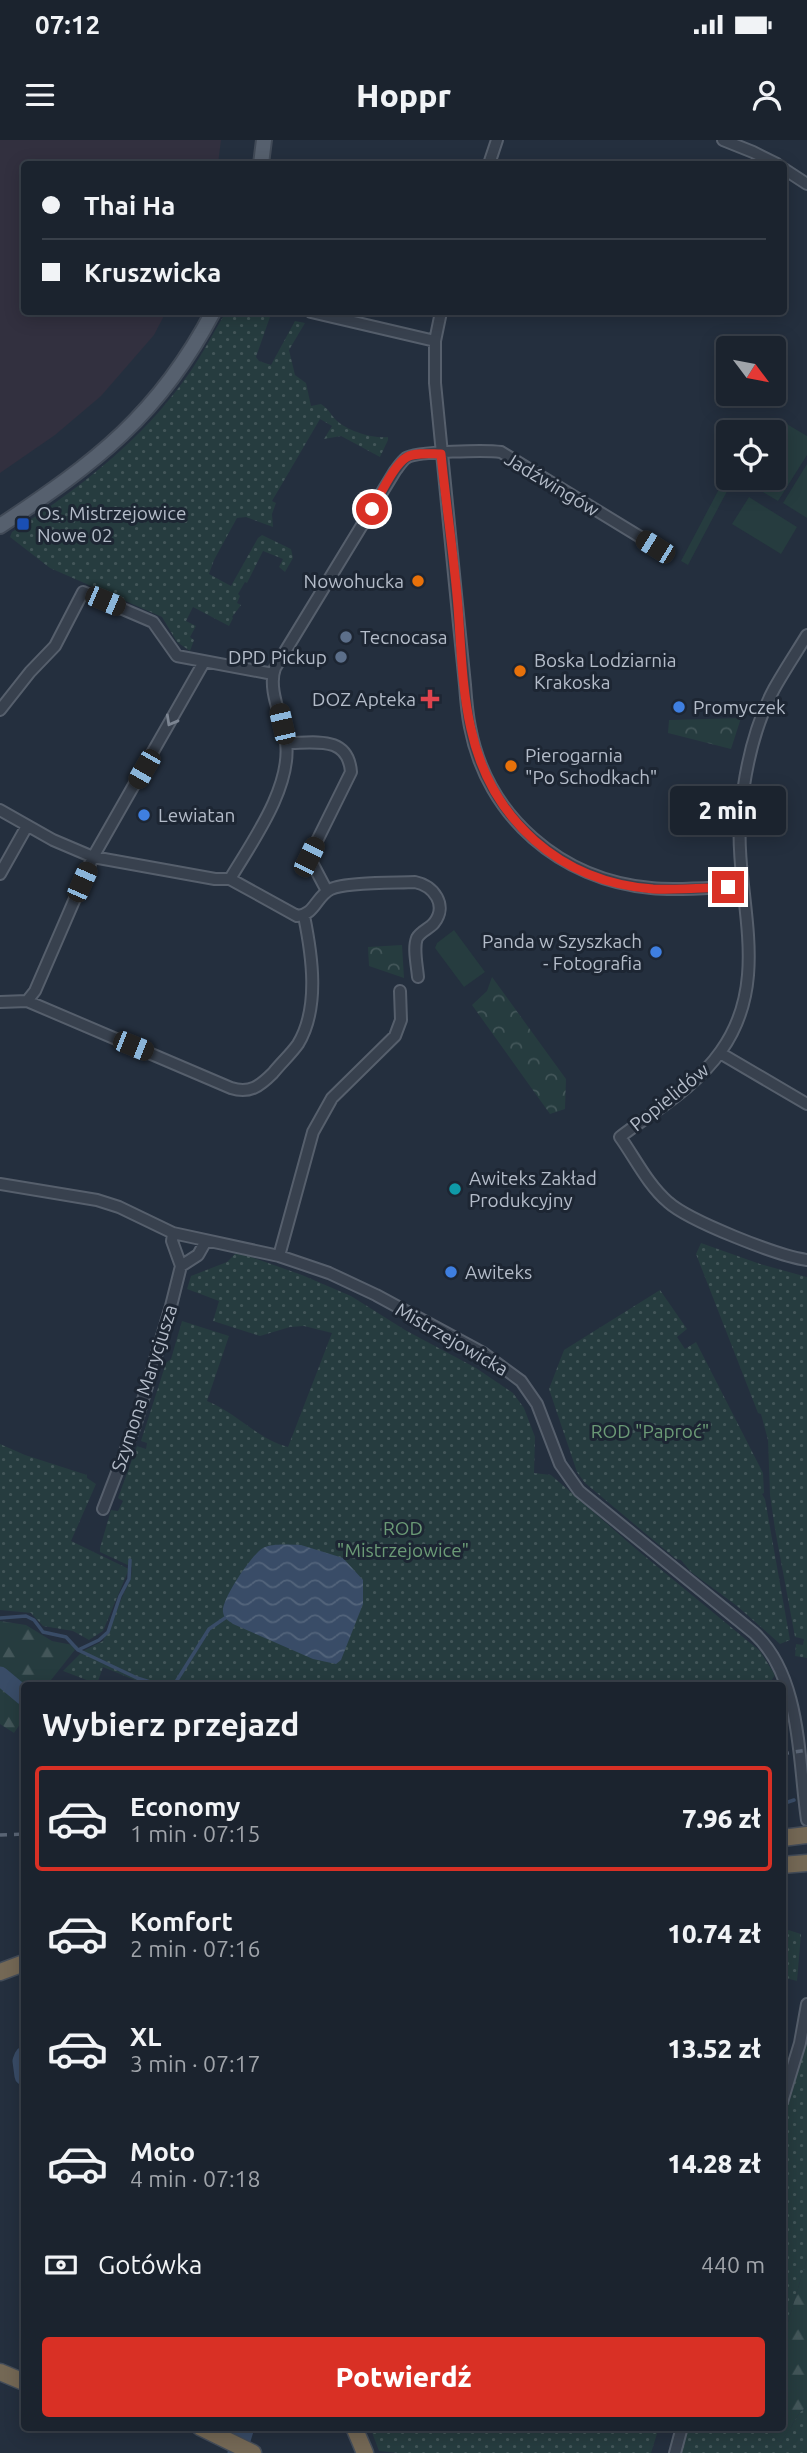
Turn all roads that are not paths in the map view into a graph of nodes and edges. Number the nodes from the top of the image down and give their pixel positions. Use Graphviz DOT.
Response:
graph roads {
  1 [pos="264,140"];
  2 [pos="498,140"];
  3 [pos="723,140"];
  4 [pos="261,161"];
  5 [pos="490,161"];
  6 [pos="769,161"];
  7 [pos="787,171"];
  8 [pos="807,184"];
  9 [pos="211,315"];
  10 [pos="324,315"];
  11 [pos="440,315"];
  12 [pos="435,341"];
  13 [pos="441,454"];
  14 [pos="0,527"];
  15 [pos="655,547"];
  16 [pos="807,635"];
  17 [pos="204,662"];
  18 [pos="273,674"];
  19 [pos="0,710"];
  20 [pos="286,743"];
  21 [pos="0,810"];
  22 [pos="27,826"];
  23 [pos="93,857"];
  24 [pos="0,874"];
  25 [pos="230,879"];
  26 [pos="742,886"];
  27 [pos="327,891"];
  28 [pos="304,916"];
  29 [pos="418,977"];
  30 [pos="400,991"];
  31 [pos="27,1001"];
  32 [pos="0,1002"];
  33 [pos="720,1053"];
  34 [pos="807,1104"];
  35 [pos="0,1184"];
  36 [pos="173,1233"];
  37 [pos="206,1241"];
  38 [pos="279,1256"];
  39 [pos="807,1261"];
  40 [pos="181,1266"];
  41 [pos="103,1509"];
  42 [pos="784,1682"];
  43 [pos="786,1689"];
  44 [pos="807,1820"];
  45 [pos="21,1964"];
  46 [pos="0,1972"];
  47 [pos="807,2004"];
  48 [pos="786,2089"];
  49 [pos="0,2372"];
  50 [pos="21,2381"];
  51 [pos="208,2431"];
  52 [pos="356,2431"];
  53 [pos="681,2431"];
  54 [pos="253,2453"];
  55 [pos="365,2453"];
  56 [pos="675,2453"];
  1 -- 4 [label="main road"];
  2 -- 5 [label="street"];
  3 -- 6 [label="street"];
  7 -- 8 [label="street"];
  9 -- 14 [label="main road"];
  10 -- 12 [label="street"];
  11 -- 12 [label="street"];
  12 -- 13 [label="street"];
  13 -- 15 [label="street, Jadźwingów"];
  13 -- 18 [label="street, Jadźwingów"];
  13 -- 26 [label="street"];
  16 -- 26 [label="street, Popielidów"];
  17 -- 18 [label="street"];
  17 -- 19 [label="street"];
  17 -- 23 [label="street, one-way"];
  18 -- 20 [label="street"];
  20 -- 25 [label="street"];
  20 -- 27 [label="street"];
  21 -- 22 [label="street"];
  22 -- 23 [label="street"];
  22 -- 24 [label="street"];
  23 -- 25 [label="street"];
  23 -- 31 [label="street"];
  25 -- 28 [label="street"];
  26 -- 33 [label="street, Popielidów"];
  27 -- 28 [label="street"];
  27 -- 29 [label="street"];
  28 -- 31 [label="street"];
  30 -- 38 [label="street"];
  31 -- 32 [label="street"];
  33 -- 34 [label="street"];
  33 -- 39 [label="street, Popielidów"];
  35 -- 36 [label="street, Mistrzejowicka"];
  36 -- 37 [label="street, Mistrzejowicka"];
  36 -- 40 [label="street, Szymona Marycjusza"];
  37 -- 38 [label="street, Mistrzejowicka"];
  37 -- 40 [label="street"];
  38 -- 42 [label="street, Mistrzejowicka"];
  40 -- 41 [label="street, Szymona Marycjusza"];
  43 -- 44 [label="street, Mistrzejowicka"];
  45 -- 46 [label="highway"];
  47 -- 48 [label="street"];
  49 -- 50 [label="highway"];
  51 -- 54 [label="highway"];
  52 -- 55 [label="highway"];
  53 -- 56 [label="street"];
}
